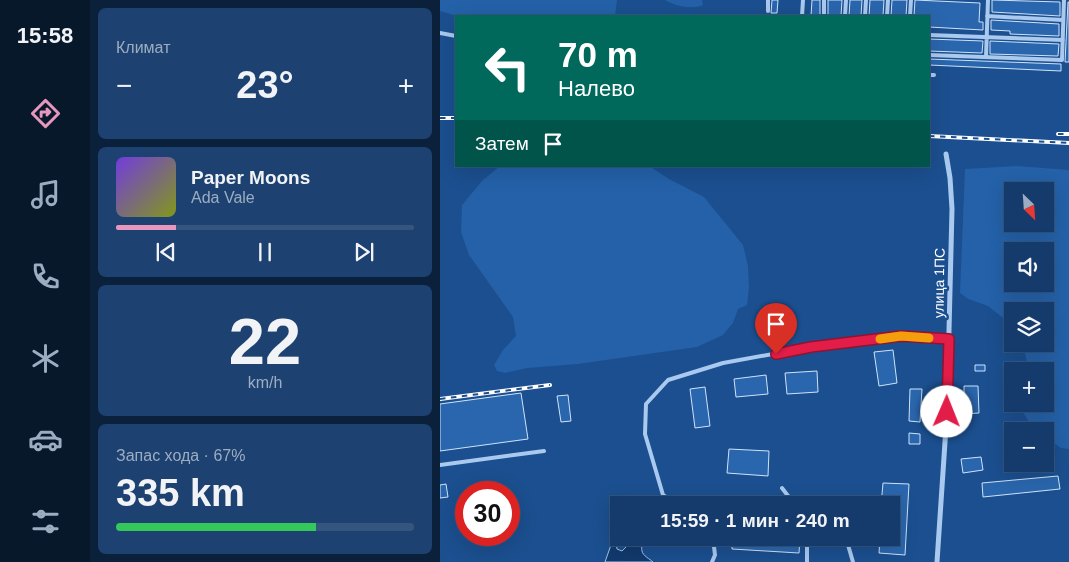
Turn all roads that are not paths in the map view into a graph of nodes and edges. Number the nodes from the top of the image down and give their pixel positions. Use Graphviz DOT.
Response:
graph roads {
  1 [pos="768,0"];
  2 [pos="803,0"];
  3 [pos="824,0"];
  4 [pos="846,0"];
  5 [pos="866,0"];
  6 [pos="888,0"];
  7 [pos="911,0"];
  8 [pos="988,0"];
  9 [pos="1064,0"];
  10 [pos="768,11"];
  11 [pos="802,15"];
  12 [pos="824,15"];
  13 [pos="845,15"];
  14 [pos="866,15"];
  15 [pos="887,15"];
  16 [pos="910,15"];
  17 [pos="987,16"];
  18 [pos="1063,20"];
  19 [pos="440,32"];
  20 [pos="930,35"];
  21 [pos="455,36"];
  22 [pos="987,37"];
  23 [pos="1062,40"];
  24 [pos="930,55"];
  25 [pos="986,57"];
  26 [pos="930,74"];
  27 [pos="934,75"];
  28 [pos="946,154"];
  29 [pos="949,339"];
  30 [pos="544,451"];
  31 [pos="440,465"];
  32 [pos="782,488"];
  33 [pos="664,496"];
  34 [pos="788,496"];
  35 [pos="714,546"];
  36 [pos="807,546"];
  37 [pos="848,546"];
  38 [pos="712,562"];
  39 [pos="807,562"];
  40 [pos="853,562"];
  41 [pos="937,562"];
  1 -- 10 [label="lane"];
  2 -- 11 [label="lane"];
  3 -- 12 [label="lane"];
  4 -- 13 [label="lane"];
  5 -- 14 [label="lane"];
  6 -- 15 [label="lane"];
  7 -- 16 [label="lane"];
  8 -- 17 [label="lane"];
  9 -- 18 [label="lane"];
  17 -- 18 [label="lane"];
  17 -- 22 [label="lane"];
  18 -- 23 [label="lane"];
  19 -- 21 [label="lane"];
  20 -- 22 [label="lane"];
  22 -- 23 [label="lane"];
  22 -- 25 [label="lane"];
  23 -- 25 [label="lane"];
  24 -- 25 [label="lane"];
  26 -- 27 [label="lane"];
  28 -- 29 [label="street, улица 1ПС"];
  29 -- 33 [label="lane"];
  29 -- 41 [label="street, улица 1ПС"];
  30 -- 31 [label="lane"];
  32 -- 34 [label="lane"];
  35 -- 38 [label="lane"];
  36 -- 39 [label="lane"];
  37 -- 40 [label="lane"];
}
